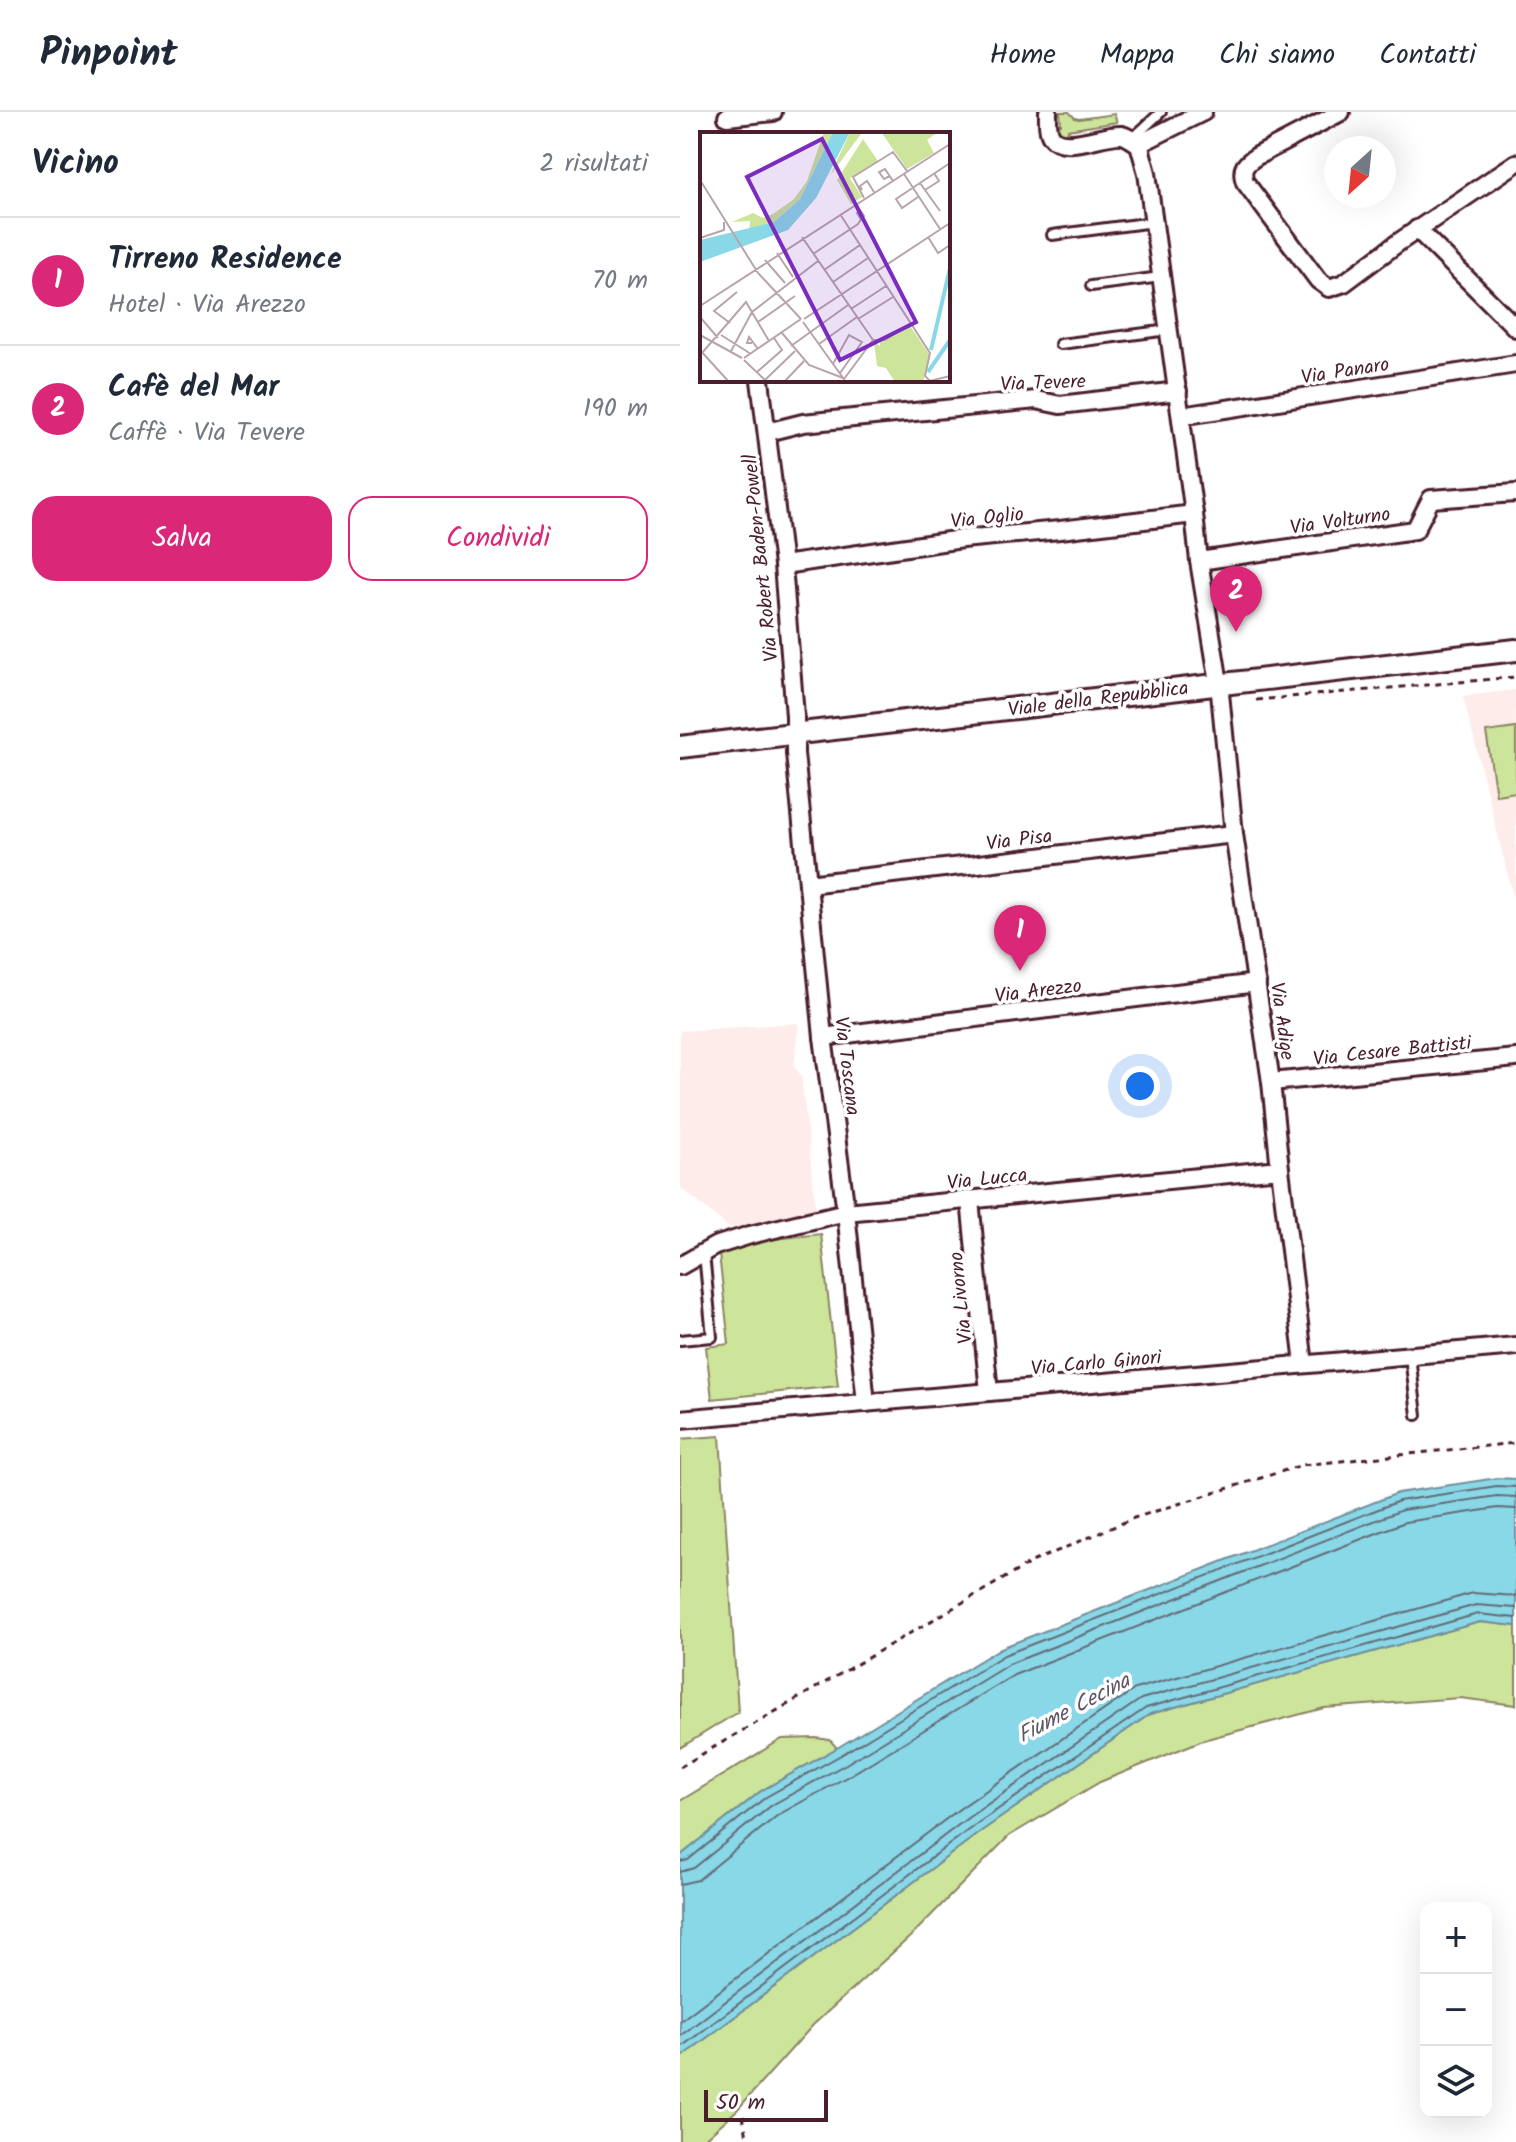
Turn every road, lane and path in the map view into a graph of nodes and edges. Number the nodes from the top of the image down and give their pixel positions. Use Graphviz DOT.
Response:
graph roads {
  1 [pos="773,112"];
  2 [pos="1048,112"];
  3 [pos="1161,112"];
  4 [pos="1203,112"];
  5 [pos="1341,112"];
  6 [pos="727,114"];
  7 [pos="1135,142"];
  8 [pos="1516,163"];
  9 [pos="1154,222"];
  10 [pos="1417,229"];
  11 [pos="1052,235"];
  12 [pos="1162,277"];
  13 [pos="1091,286"];
  14 [pos="1516,328"];
  15 [pos="1169,330"];
  16 [pos="1060,344"];
  17 [pos="1516,364"];
  18 [pos="760,382"];
  19 [pos="1178,391"];
  20 [pos="1181,416"];
  21 [pos="767,432"];
  22 [pos="1516,493"];
  23 [pos="1194,514"];
  24 [pos="1199,561"];
  25 [pos="783,565"];
  26 [pos="1516,650"];
  27 [pos="1516,677"];
  28 [pos="1219,683"];
  29 [pos="1252,700"];
  30 [pos="795,733"];
  31 [pos="680,747"];
  32 [pos="1234,834"];
  33 [pos="808,884"];
  34 [pos="1257,983"];
  35 [pos="823,1037"];
  36 [pos="1516,1058"];
  37 [pos="1271,1082"];
  38 [pos="1280,1169"];
  39 [pos="970,1200"];
  40 [pos="846,1212"];
  41 [pos="704,1253"];
  42 [pos="680,1266"];
  43 [pos="680,1340"];
  44 [pos="1516,1346"];
  45 [pos="1410,1355"];
  46 [pos="1304,1364"];
  47 [pos="989,1392"];
  48 [pos="866,1403"];
  49 [pos="1417,1415"];
  50 [pos="680,1419"];
  51 [pos="1516,1443"];
  52 [pos="680,1767"];
  53 [pos="743,2116"];
  54 [pos="748,2142"];
  1 -- 6 [label="street"];
  2 -- 7 [label="street"];
  3 -- 7 [label="lane"];
  4 -- 7 [label="street"];
  5 -- 10 [label="street"];
  7 -- 9 [label="street"];
  8 -- 10 [label="street"];
  9 -- 11 [label="lane"];
  9 -- 12 [label="street"];
  10 -- 14 [label="street"];
  12 -- 13 [label="lane"];
  12 -- 15 [label="street"];
  15 -- 16 [label="lane"];
  15 -- 19 [label="street"];
  17 -- 20 [label="street, Via Panaro"];
  18 -- 21 [label="street, Via Robert Baden-Powell"];
  19 -- 20 [label="street"];
  19 -- 21 [label="street, Via Tevere"];
  20 -- 23 [label="street"];
  21 -- 25 [label="street, Via Robert Baden-Powell"];
  22 -- 24 [label="street, Via Volturno"];
  23 -- 24 [label="street"];
  23 -- 25 [label="street, Via Oglio"];
  24 -- 28 [label="street"];
  25 -- 30 [label="street, Via Robert Baden-Powell"];
  26 -- 28 [label="street, Viale della Repubblica"];
  27 -- 29 [label="path"];
  28 -- 30 [label="street, Viale della Repubblica"];
  28 -- 32 [label="street, Via Adige"];
  30 -- 31 [label="street, Viale della Repubblica"];
  30 -- 33 [label="street, Via Toscana"];
  32 -- 33 [label="street, Via Pisa"];
  32 -- 34 [label="street, Via Adige"];
  33 -- 35 [label="street, Via Toscana"];
  34 -- 35 [label="street, Via Arezzo"];
  34 -- 37 [label="street, Via Adige"];
  35 -- 40 [label="street, Via Toscana"];
  36 -- 37 [label="street, Via Cesare Battisti"];
  37 -- 38 [label="street, Via Adige"];
  38 -- 39 [label="street, Via Lucca"];
  38 -- 46 [label="street, Via Adige"];
  39 -- 40 [label="street, Via Lucca"];
  39 -- 47 [label="street, Via Livorno"];
  40 -- 41 [label="street, Via Lucca"];
  40 -- 48 [label="street, Via Toscana"];
  41 -- 42 [label="street, Via Lucca"];
  41 -- 43 [label="lane"];
  44 -- 45 [label="street, Via Carlo Ginori"];
  45 -- 46 [label="street, Via Carlo Ginori"];
  45 -- 49 [label="lane"];
  46 -- 47 [label="street, Via Carlo Ginori"];
  47 -- 48 [label="street, Via Carlo Ginori"];
  48 -- 50 [label="street, Via Carlo Ginori"];
  51 -- 52 [label="path"];
  53 -- 54 [label="path"];
}
